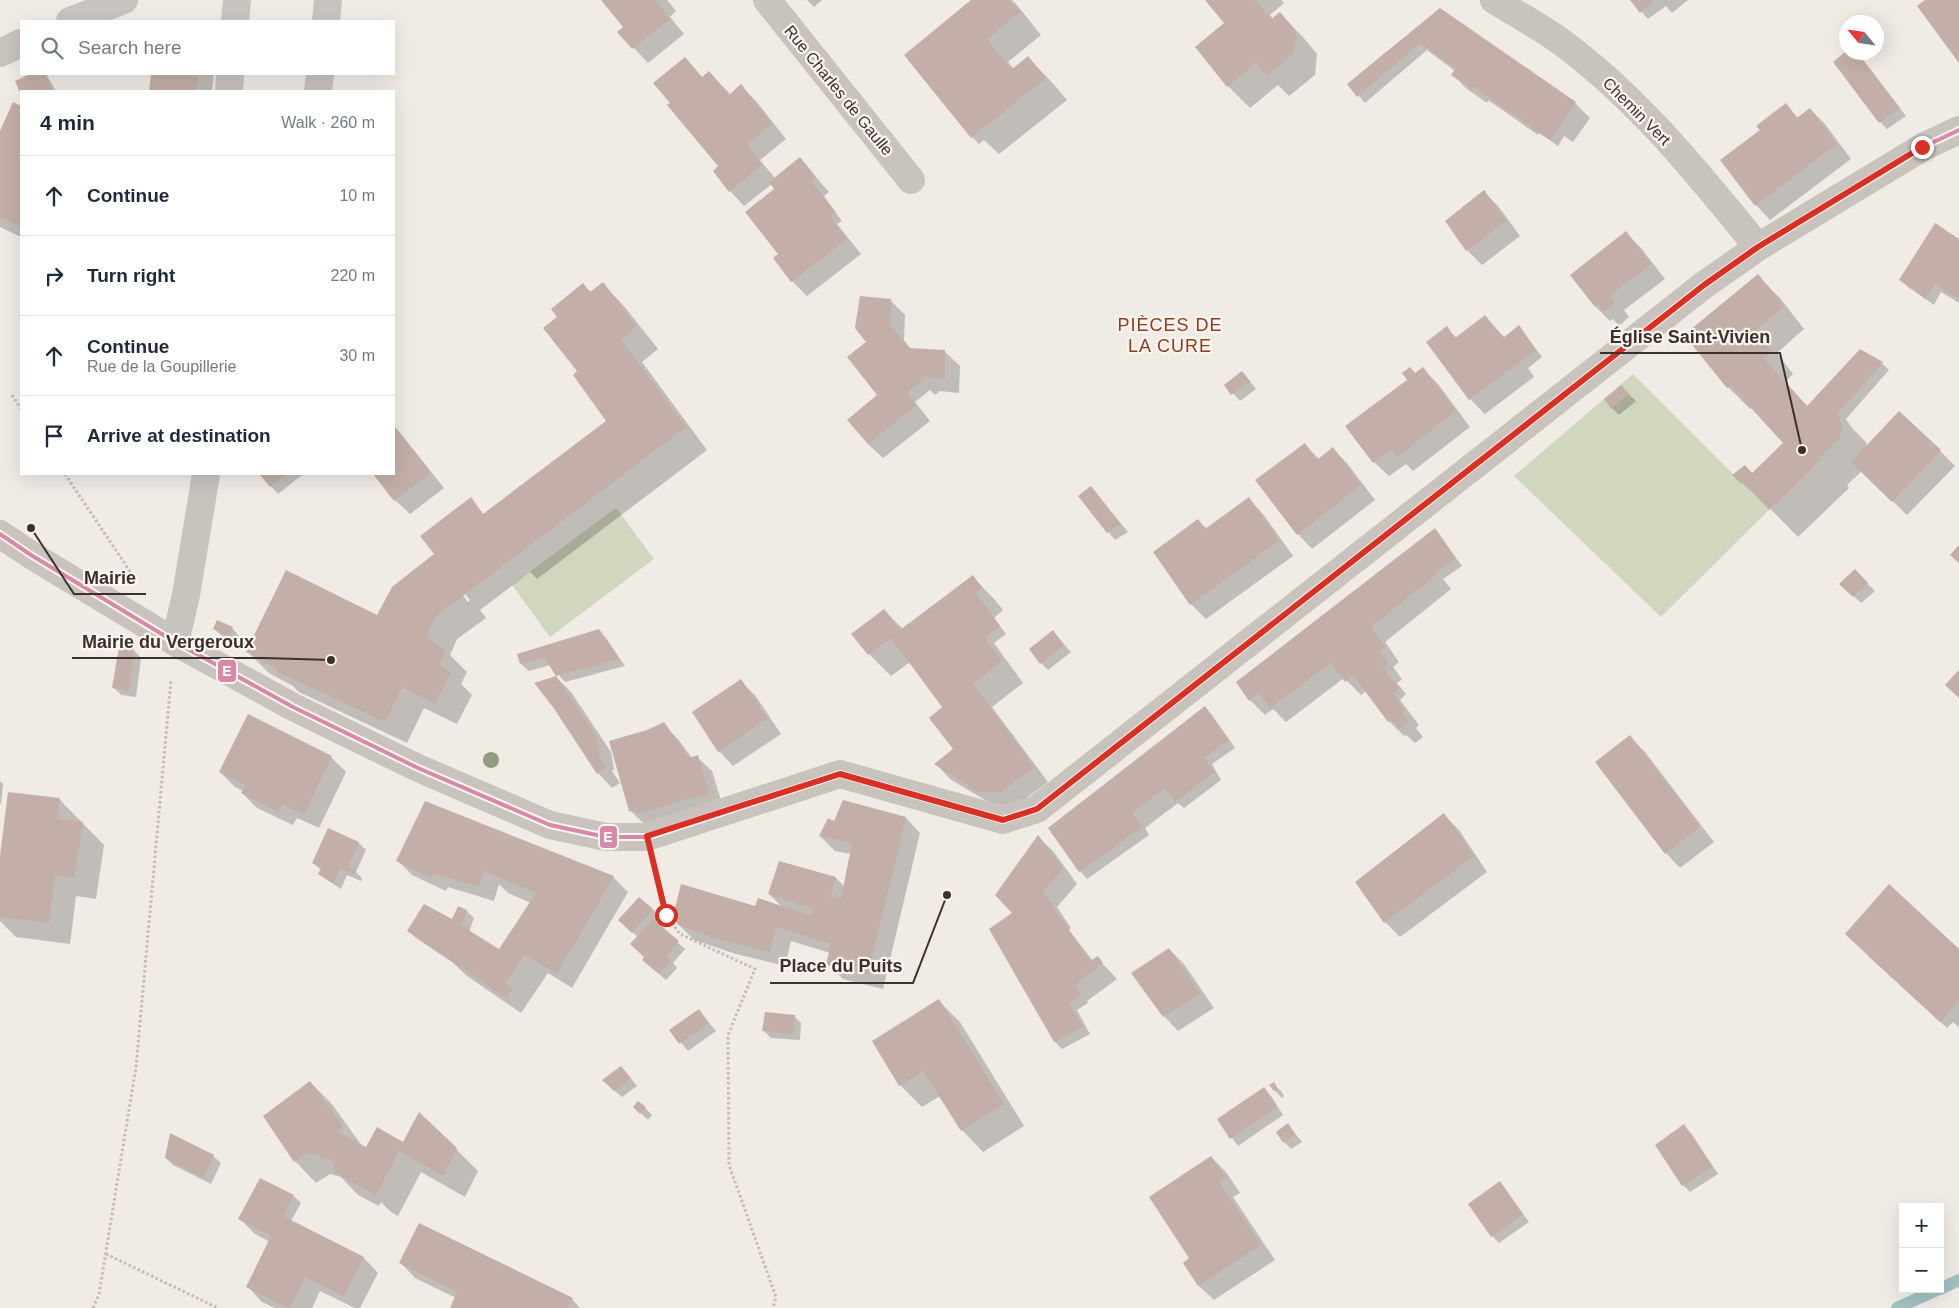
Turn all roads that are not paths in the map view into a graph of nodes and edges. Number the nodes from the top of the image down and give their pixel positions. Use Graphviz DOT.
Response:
graph roads {
  1 [pos="124,0"];
  2 [pos="237,0"];
  3 [pos="328,0"];
  4 [pos="767,0"];
  5 [pos="1494,0"];
  6 [pos="73,20"];
  7 [pos="235,20"];
  8 [pos="326,20"];
  9 [pos="20,43"];
  10 [pos="0,53"];
  11 [pos="230,75"];
  12 [pos="320,75"];
  13 [pos="228,90"];
  14 [pos="318,90"];
  15 [pos="1959,130"];
  16 [pos="911,180"];
  17 [pos="1758,247"];
  18 [pos="206,475"];
  19 [pos="0,534"];
  20 [pos="175,642"];
  1 -- 6 [label="street"];
  2 -- 7 [label="street"];
  3 -- 8 [label="street"];
  4 -- 16 [label="street, Rue Charles de Gaulle"];
  5 -- 17 [label="street, Chemin Vert"];
  9 -- 10 [label="street"];
  11 -- 13 [label="street"];
  12 -- 14 [label="street"];
  15 -- 17 [label="street"];
  17 -- 20 [label="street"];
  18 -- 20 [label="street"];
  19 -- 20 [label="street"];
}
